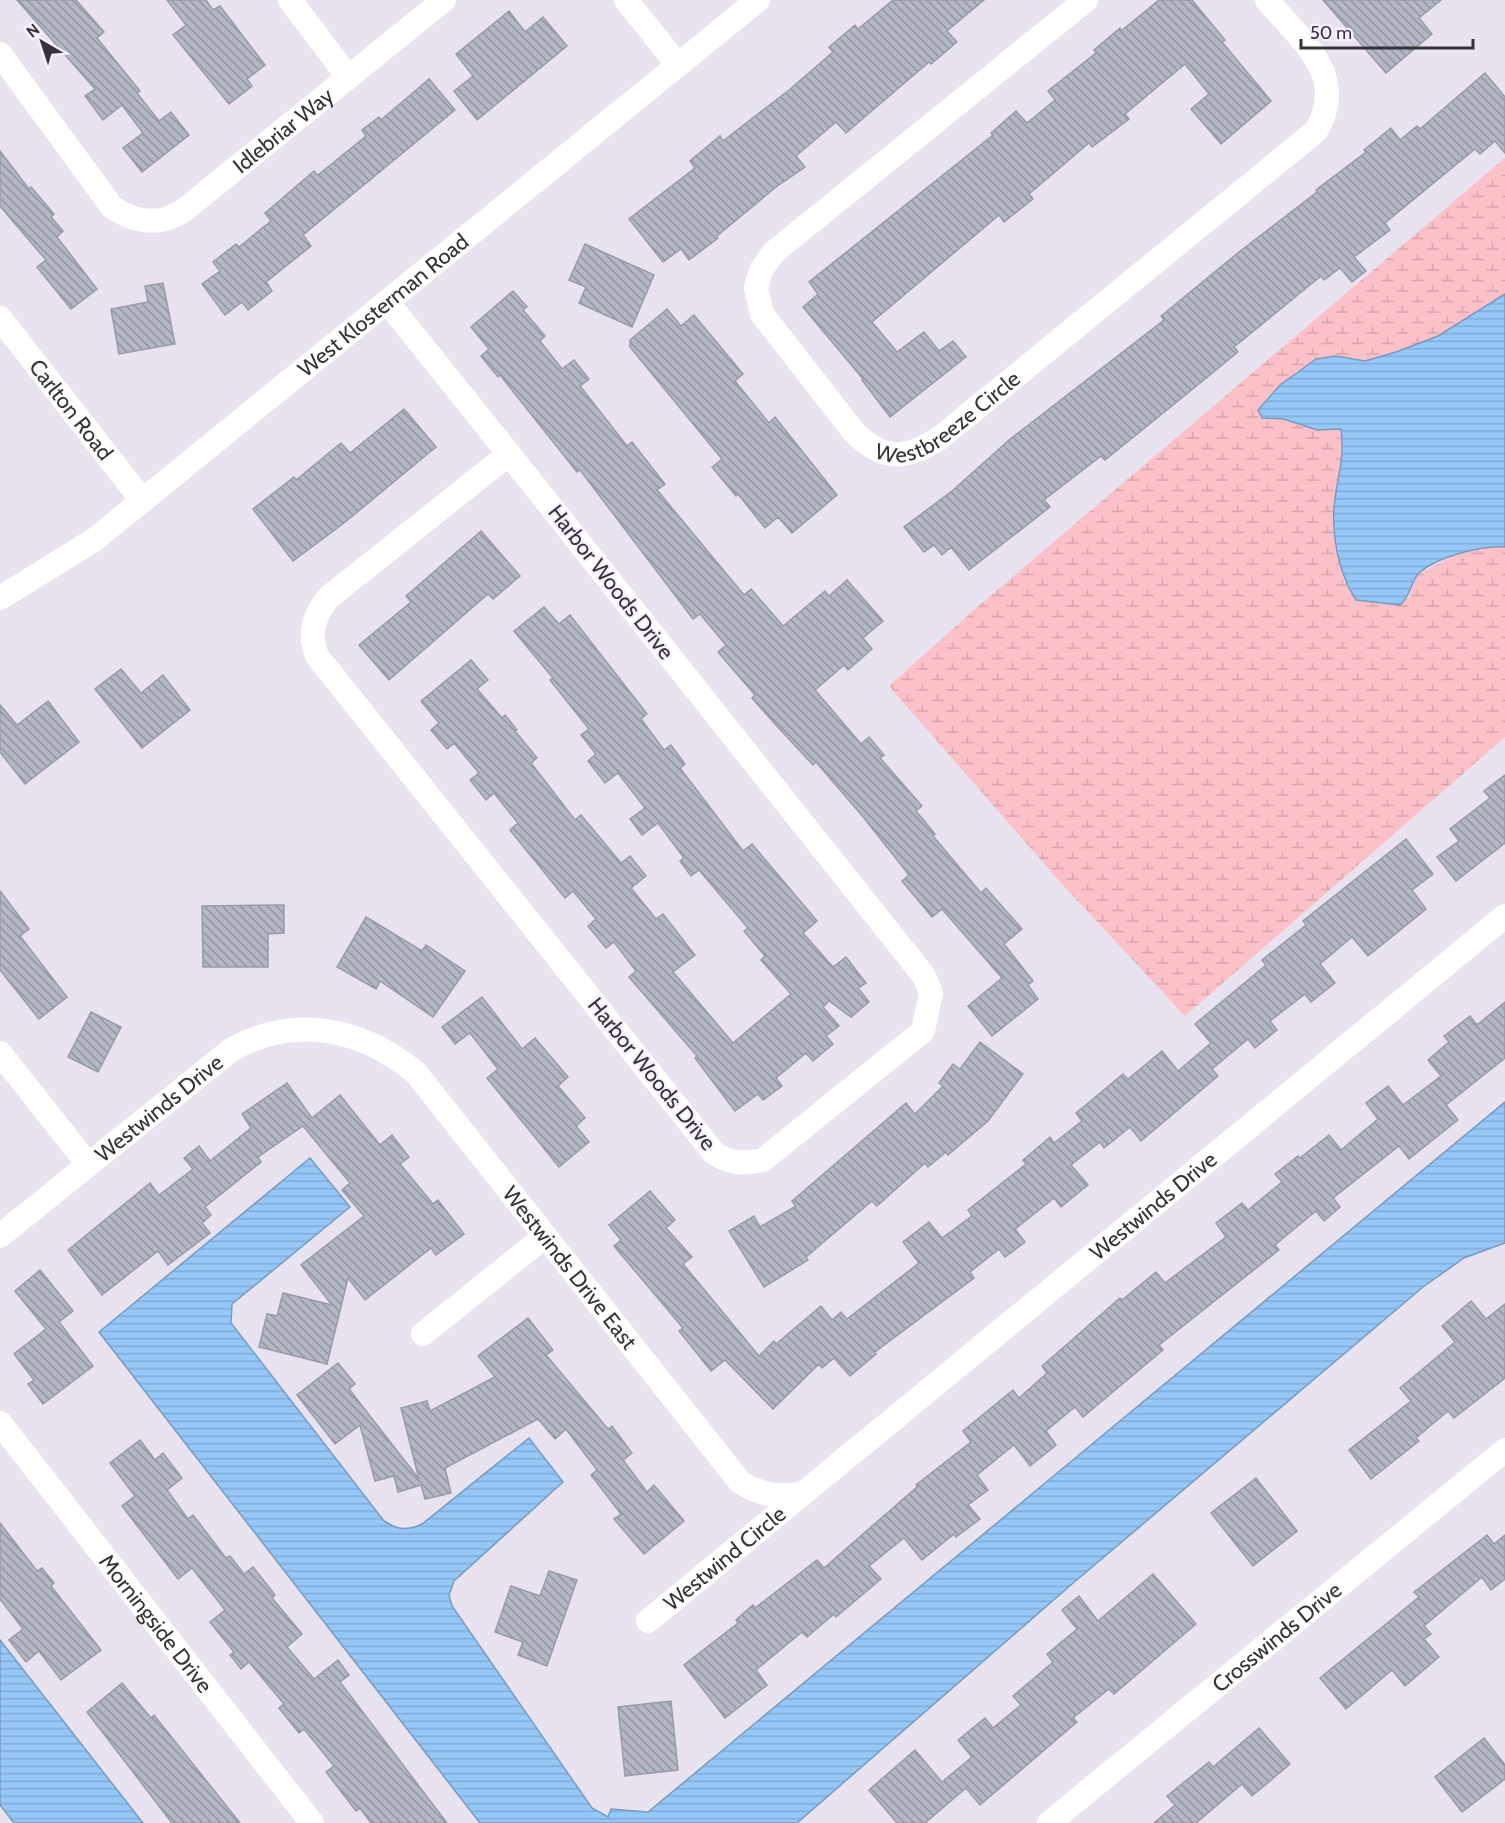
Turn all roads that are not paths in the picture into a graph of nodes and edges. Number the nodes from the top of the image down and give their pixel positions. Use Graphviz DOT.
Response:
graph roads {
  1 [pos="290,0"];
  2 [pos="444,0"];
  3 [pos="626,0"];
  4 [pos="758,0"];
  5 [pos="1086,0"];
  6 [pos="1267,0"];
  7 [pos="0,54"];
  8 [pos="678,65"];
  9 [pos="348,77"];
  10 [pos="388,303"];
  11 [pos="0,318"];
  12 [pos="509,454"];
  13 [pos="142,500"];
  14 [pos="0,598"];
  15 [pos="1505,916"];
  16 [pos="338,1031"];
  17 [pos="0,1053"];
  18 [pos="87,1164"];
  19 [pos="0,1236"];
  20 [pos="544,1237"];
  21 [pos="423,1334"];
  22 [pos="0,1423"];
  23 [pos="1505,1450"];
  24 [pos="801,1494"];
  25 [pos="648,1621"];
  26 [pos="312,1823"];
  27 [pos="1049,1823"];
  1 -- 9 [label="street"];
  2 -- 9 [label="street, Idlebriar Way"];
  3 -- 8 [label="street"];
  4 -- 8 [label="street, West Klosterman Road"];
  5 -- 6 [label="street, Westbreeze Circle"];
  7 -- 9 [label="street, Idlebriar Way"];
  8 -- 10 [label="street, West Klosterman Road"];
  10 -- 12 [label="street, Harbor Woods Drive"];
  10 -- 13 [label="street, West Klosterman Road"];
  11 -- 13 [label="street, Carlton Road"];
  12 -- 12 [label="street, Harbor Woods Drive"];
  13 -- 14 [label="street, West Klosterman Road"];
  15 -- 24 [label="street, Westwinds Drive"];
  16 -- 18 [label="street, Westwinds Drive"];
  16 -- 20 [label="street, Westwinds Drive East"];
  17 -- 18 [label="street"];
  18 -- 19 [label="street, Westwinds Drive"];
  20 -- 21 [label="street"];
  20 -- 24 [label="street, Westwinds Drive East"];
  22 -- 26 [label="street, Morningside Drive"];
  23 -- 27 [label="street, Crosswinds Drive"];
  24 -- 25 [label="street, Westwind Circle"];
}
